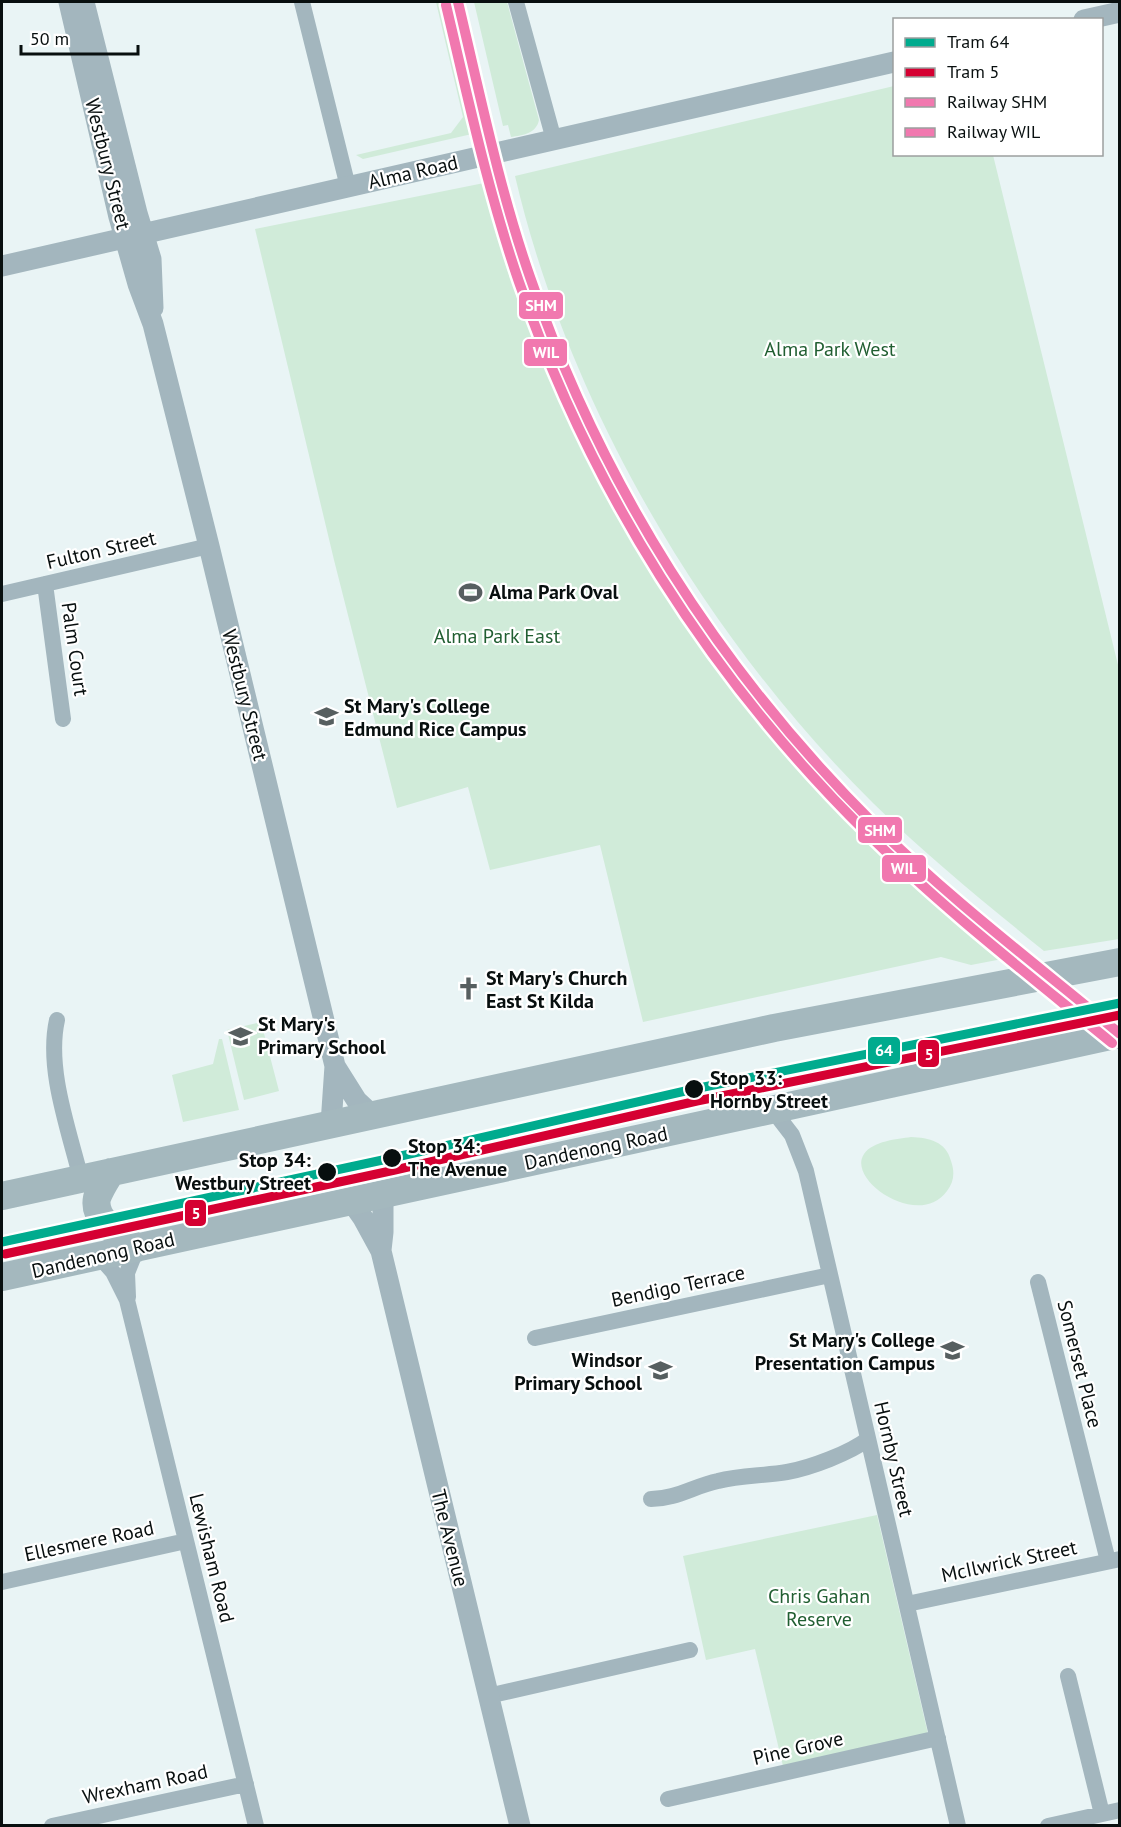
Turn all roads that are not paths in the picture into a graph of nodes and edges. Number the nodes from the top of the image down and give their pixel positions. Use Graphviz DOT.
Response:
graph roads {
  1 [pos="69,2"];
  2 [pos="84,2"];
  3 [pos="302,2"];
  4 [pos="516,2"];
  5 [pos="1119,12"];
  6 [pos="1093,18"];
  7 [pos="893,62"];
  8 [pos="554,140"];
  9 [pos="348,188"];
  10 [pos="135,236"];
  11 [pos="2,266"];
  12 [pos="209,546"];
  13 [pos="45,584"];
  14 [pos="2,594"];
  15 [pos="63,720"];
  16 [pos="1119,962"];
  17 [pos="57,1020"];
  18 [pos="1119,1034"];
  19 [pos="335,1066"];
  20 [pos="772,1109"];
  21 [pos="372,1115"];
  22 [pos="331,1124"];
  23 [pos="111,1172"];
  24 [pos="81,1179"];
  25 [pos="383,1194"];
  26 [pos="2,1196"];
  27 [pos="351,1201"];
  28 [pos="137,1248"];
  29 [pos="381,1251"];
  30 [pos="99,1256"];
  31 [pos="830,1275"];
  32 [pos="2,1277"];
  33 [pos="1038,1282"];
  34 [pos="127,1300"];
  35 [pos="535,1338"];
  36 [pos="870,1448"];
  37 [pos="651,1499"];
  38 [pos="186,1541"];
  39 [pos="1114,1560"];
  40 [pos="2,1582"];
  41 [pos="907,1604"];
  42 [pos="690,1650"];
  43 [pos="1068,1676"];
  44 [pos="488,1696"];
  45 [pos="938,1738"];
  46 [pos="246,1784"];
  47 [pos="668,1799"];
  48 [pos="1119,1810"];
  49 [pos="1102,1814"];
  50 [pos="52,1826"];
  51 [pos="256,1826"];
  52 [pos="520,1826"];
  53 [pos="958,1826"];
  54 [pos="1048,1826"];
  1 -- 10 [label="street, Westbury Street"];
  2 -- 10 [label="street, Westbury Street"];
  3 -- 9 [label="street"];
  4 -- 8 [label="street"];
  5 -- 6 [label="street"];
  7 -- 8 [label="street, Alma Road"];
  8 -- 9 [label="street, Alma Road"];
  9 -- 10 [label="street, Alma Road"];
  10 -- 11 [label="street, Alma Road"];
  10 -- 12 [label="street, Westbury Street"];
  12 -- 13 [label="street, Fulton Street"];
  12 -- 19 [label="street, Westbury Street"];
  13 -- 14 [label="street, Fulton Street"];
  13 -- 15 [label="street, Palm Court"];
  16 -- 21 [label="highway"];
  17 -- 24 [label="street"];
  18 -- 20 [label="highway, Dandenong Road"];
  19 -- 21 [label="street, Westbury Street"];
  19 -- 22 [label="street, Westbury Street"];
  20 -- 25 [label="highway, Dandenong Road"];
  20 -- 31 [label="street, Hornby Street"];
  21 -- 22 [label="highway"];
  22 -- 23 [label="highway"];
  23 -- 24 [label="highway"];
  23 -- 28 [label="highway"];
  24 -- 26 [label="highway"];
  25 -- 27 [label="highway, Dandenong Road"];
  25 -- 29 [label="street, The Avenue"];
  27 -- 28 [label="highway, Dandenong Road"];
  27 -- 29 [label="street, The Avenue"];
  28 -- 30 [label="highway, Dandenong Road"];
  28 -- 34 [label="street, Lewisham Road"];
  29 -- 44 [label="street, The Avenue"];
  30 -- 32 [label="highway, Dandenong Road"];
  30 -- 34 [label="street, Lewisham Road"];
  31 -- 35 [label="street, Bendigo Terrace"];
  31 -- 36 [label="street, Hornby Street"];
  33 -- 39 [label="street, Somerset Place"];
  34 -- 38 [label="street, Lewisham Road"];
  36 -- 37 [label="street"];
  36 -- 41 [label="street, Hornby Street"];
  38 -- 40 [label="street, Ellesmere Road"];
  38 -- 46 [label="street, Lewisham Road"];
  39 -- 41 [label="street, McIlwrick Street"];
  41 -- 45 [label="street, Hornby Street"];
  42 -- 44 [label="street"];
  43 -- 49 [label="street"];
  44 -- 52 [label="street, The Avenue"];
  45 -- 47 [label="street, Pine Grove"];
  45 -- 53 [label="street, Hornby Street"];
  46 -- 50 [label="street, Wrexham Road"];
  46 -- 51 [label="street, Lewisham Road"];
  48 -- 49 [label="street"];
  49 -- 54 [label="street"];
}
